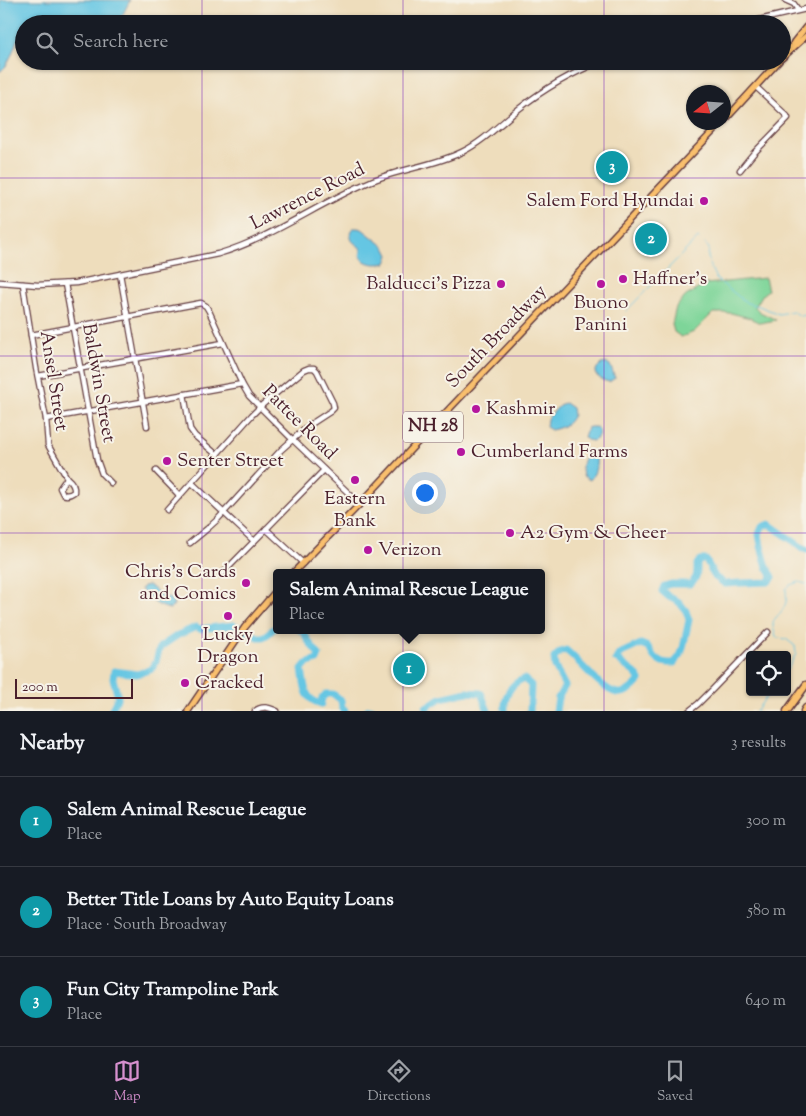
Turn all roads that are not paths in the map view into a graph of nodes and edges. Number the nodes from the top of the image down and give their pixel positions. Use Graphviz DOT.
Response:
graph roads {
  1 [pos="785,0"];
  2 [pos="806,8"];
  3 [pos="798,10"];
  4 [pos="778,15"];
  5 [pos="806,28"];
  6 [pos="806,36"];
  7 [pos="791,48"];
  8 [pos="581,70"];
  9 [pos="771,70"];
  10 [pos="756,87"];
  11 [pos="731,114"];
  12 [pos="715,130"];
  13 [pos="740,170"];
  14 [pos="120,274"];
  15 [pos="0,282"];
  16 [pos="23,284"];
  17 [pos="65,284"];
  18 [pos="128,317"];
  19 [pos="72,327"];
  20 [pos="31,335"];
  21 [pos="223,343"];
  22 [pos="135,359"];
  23 [pos="80,369"];
  24 [pos="38,376"];
  25 [pos="242,384"];
  26 [pos="184,394"];
  27 [pos="142,401"];
  28 [pos="260,407"];
  29 [pos="87,411"];
  30 [pos="46,419"];
  31 [pos="147,426"];
  32 [pos="292,440"];
  33 [pos="218,454"];
  34 [pos="324,470"];
  35 [pos="156,471"];
  36 [pos="67,478"];
  37 [pos="111,483"];
  38 [pos="192,483"];
  39 [pos="180,496"];
  40 [pos="360,504"];
  41 [pos="167,510"];
  42 [pos="223,512"];
  43 [pos="266,529"];
  44 [pos="254,541"];
  45 [pos="190,543"];
  46 [pos="303,563"];
  47 [pos="298,569"];
  48 [pos="221,575"];
  49 [pos="273,594"];
  50 [pos="768,632"];
  51 [pos="806,685"];
  52 [pos="188,711"];
  53 [pos="255,711"];
  54 [pos="277,711"];
  55 [pos="688,711"];
  56 [pos="787,711"];
  1 -- 3 [label="street"];
  2 -- 3 [label="street"];
  3 -- 4 [label="street"];
  5 -- 7 [label="main road"];
  6 -- 7 [label="main road"];
  8 -- 14 [label="street, Lawrence Road"];
  9 -- 10 [label="main road, South Broadway / NH 28"];
  10 -- 11 [label="main road, South Broadway / NH 28"];
  10 -- 13 [label="street"];
  12 -- 40 [label="main road, South Broadway / NH 28"];
  14 -- 17 [label="street, Lawrence Road"];
  14 -- 18 [label="street"];
  15 -- 16 [label="street, Lawrence Road"];
  16 -- 17 [label="street, Lawrence Road"];
  16 -- 20 [label="street, Ansel Street"];
  17 -- 19 [label="street, Baldwin Street"];
  18 -- 19 [label="street"];
  18 -- 21 [label="street, Pattee Road"];
  18 -- 22 [label="street"];
  19 -- 20 [label="street"];
  19 -- 23 [label="street, Baldwin Street"];
  20 -- 24 [label="street, Ansel Street"];
  21 -- 22 [label="street"];
  21 -- 25 [label="street, Pattee Road"];
  22 -- 23 [label="street"];
  22 -- 27 [label="street"];
  23 -- 24 [label="street"];
  23 -- 29 [label="street, Baldwin Street"];
  24 -- 30 [label="street, Ansel Street"];
  25 -- 26 [label="street"];
  25 -- 28 [label="street, Pattee Road"];
  26 -- 27 [label="street"];
  26 -- 33 [label="street"];
  27 -- 29 [label="street"];
  27 -- 31 [label="street"];
  28 -- 32 [label="street, Pattee Road"];
  28 -- 32 [label="street"];
  28 -- 33 [label="street"];
  29 -- 30 [label="street"];
  29 -- 37 [label="street, Baldwin Street"];
  30 -- 36 [label="street, Ansel Street"];
  32 -- 34 [label="street, Pattee Road"];
  32 -- 42 [label="street"];
  33 -- 38 [label="street"];
  34 -- 40 [label="street, Pattee Road"];
  34 -- 43 [label="street"];
  35 -- 39 [label="street"];
  38 -- 39 [label="street"];
  38 -- 42 [label="street"];
  39 -- 41 [label="street"];
  40 -- 46 [label="main road, South Broadway / NH 28"];
  42 -- 44 [label="street"];
  42 -- 45 [label="street"];
  43 -- 44 [label="street"];
  43 -- 46 [label="street"];
  44 -- 48 [label="street"];
  46 -- 47 [label="main road, South Broadway / NH 28"];
  49 -- 52 [label="main road"];
  50 -- 55 [label="street"];
  51 -- 56 [label="highway"];
  53 -- 54 [label="street"];
}
